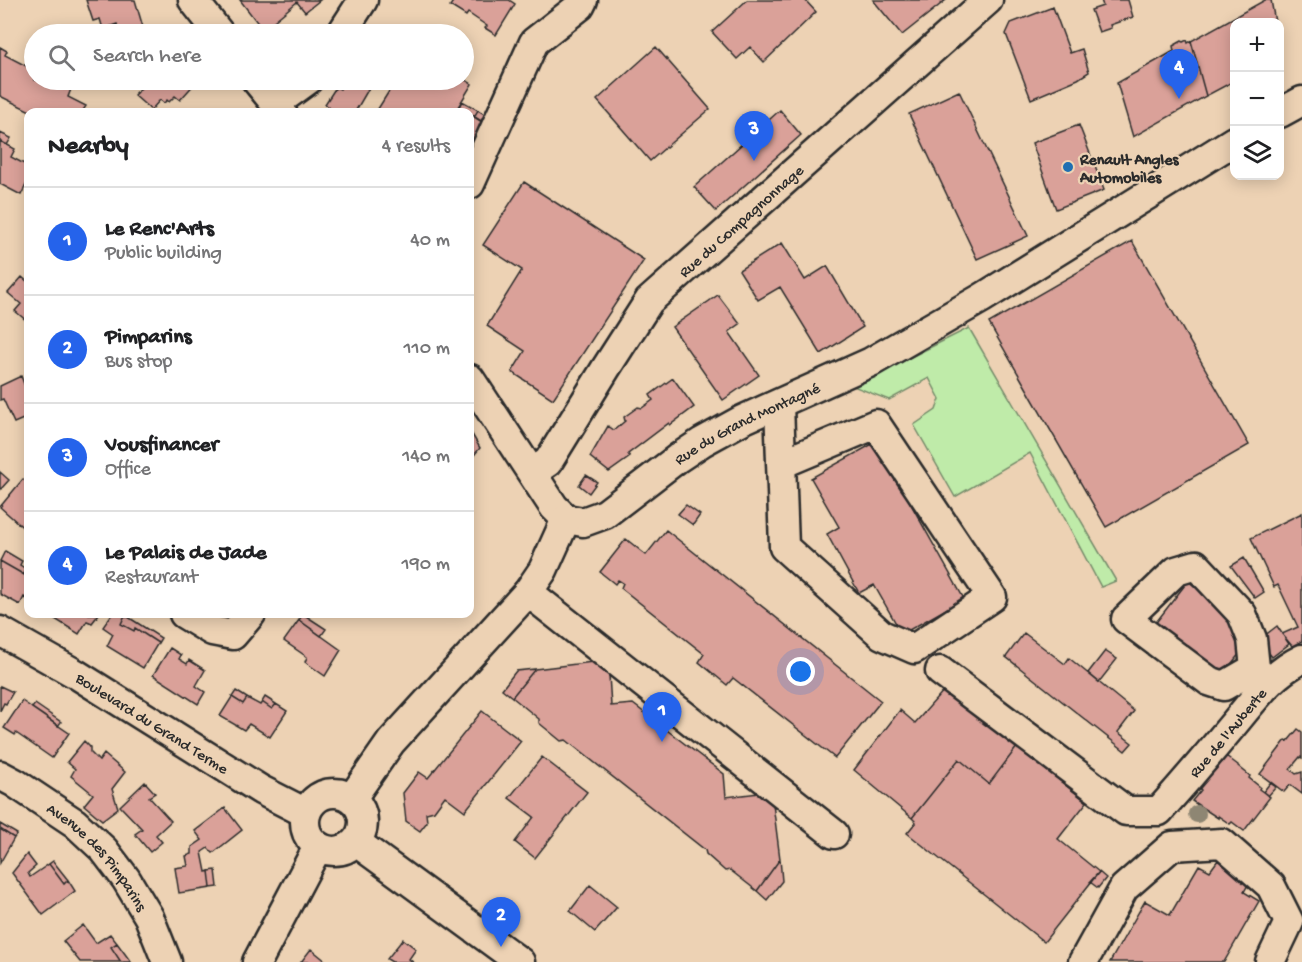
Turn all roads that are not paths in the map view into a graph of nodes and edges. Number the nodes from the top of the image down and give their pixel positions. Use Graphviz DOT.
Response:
graph roads {
  1 [pos="193,0"];
  2 [pos="363,0"];
  3 [pos="583,0"];
  4 [pos="988,0"];
  5 [pos="212,24"];
  6 [pos="347,24"];
  7 [pos="264,90"];
  8 [pos="298,90"];
  9 [pos="1302,101"];
  10 [pos="279,108"];
  11 [pos="1284,111"];
  12 [pos="1230,143"];
  13 [pos="474,175"];
  14 [pos="474,385"];
  15 [pos="779,404"];
  16 [pos="781,464"];
  17 [pos="533,472"];
  18 [pos="566,519"];
  19 [pos="528,592"];
  20 [pos="191,618"];
  21 [pos="247,618"];
  22 [pos="0,631"];
  23 [pos="1302,659"];
  24 [pos="940,671"];
  25 [pos="1261,676"];
  26 [pos="0,775"];
  27 [pos="352,798"];
  28 [pos="306,813"];
  29 [pos="834,834"];
  30 [pos="356,842"];
  31 [pos="319,847"];
  32 [pos="166,962"];
  33 [pos="257,962"];
  34 [pos="520,962"];
  35 [pos="1083,962"];
  36 [pos="1270,962"];
  1 -- 5 [label="street"];
  2 -- 6 [label="street"];
  3 -- 13 [label="street"];
  4 -- 17 [label="street, Rue du Compagnonnage"];
  7 -- 10 [label="street"];
  8 -- 10 [label="street"];
  9 -- 11 [label="street"];
  12 -- 15 [label="street, Rue du Grand Montagné"];
  14 -- 17 [label="street"];
  15 -- 16 [label="street"];
  15 -- 18 [label="street, Rue du Grand Montagné"];
  16 -- 16 [label="street"];
  17 -- 18 [label="street"];
  18 -- 19 [label="street"];
  19 -- 27 [label="street"];
  19 -- 29 [label="street"];
  20 -- 21 [label="street"];
  22 -- 28 [label="street, Boulevard du Grand Terme"];
  23 -- 25 [label="street, Rue de l'Auberte"];
  24 -- 25 [label="street, Rue de l'Auberte"];
  25 -- 25 [label="street"];
  26 -- 32 [label="street, Avenue des Pimparins"];
  27 -- 28 [label="street"];
  27 -- 30 [label="street"];
  28 -- 31 [label="street"];
  30 -- 31 [label="street"];
  30 -- 34 [label="street"];
  31 -- 33 [label="street"];
  35 -- 36 [label="street"];
}
